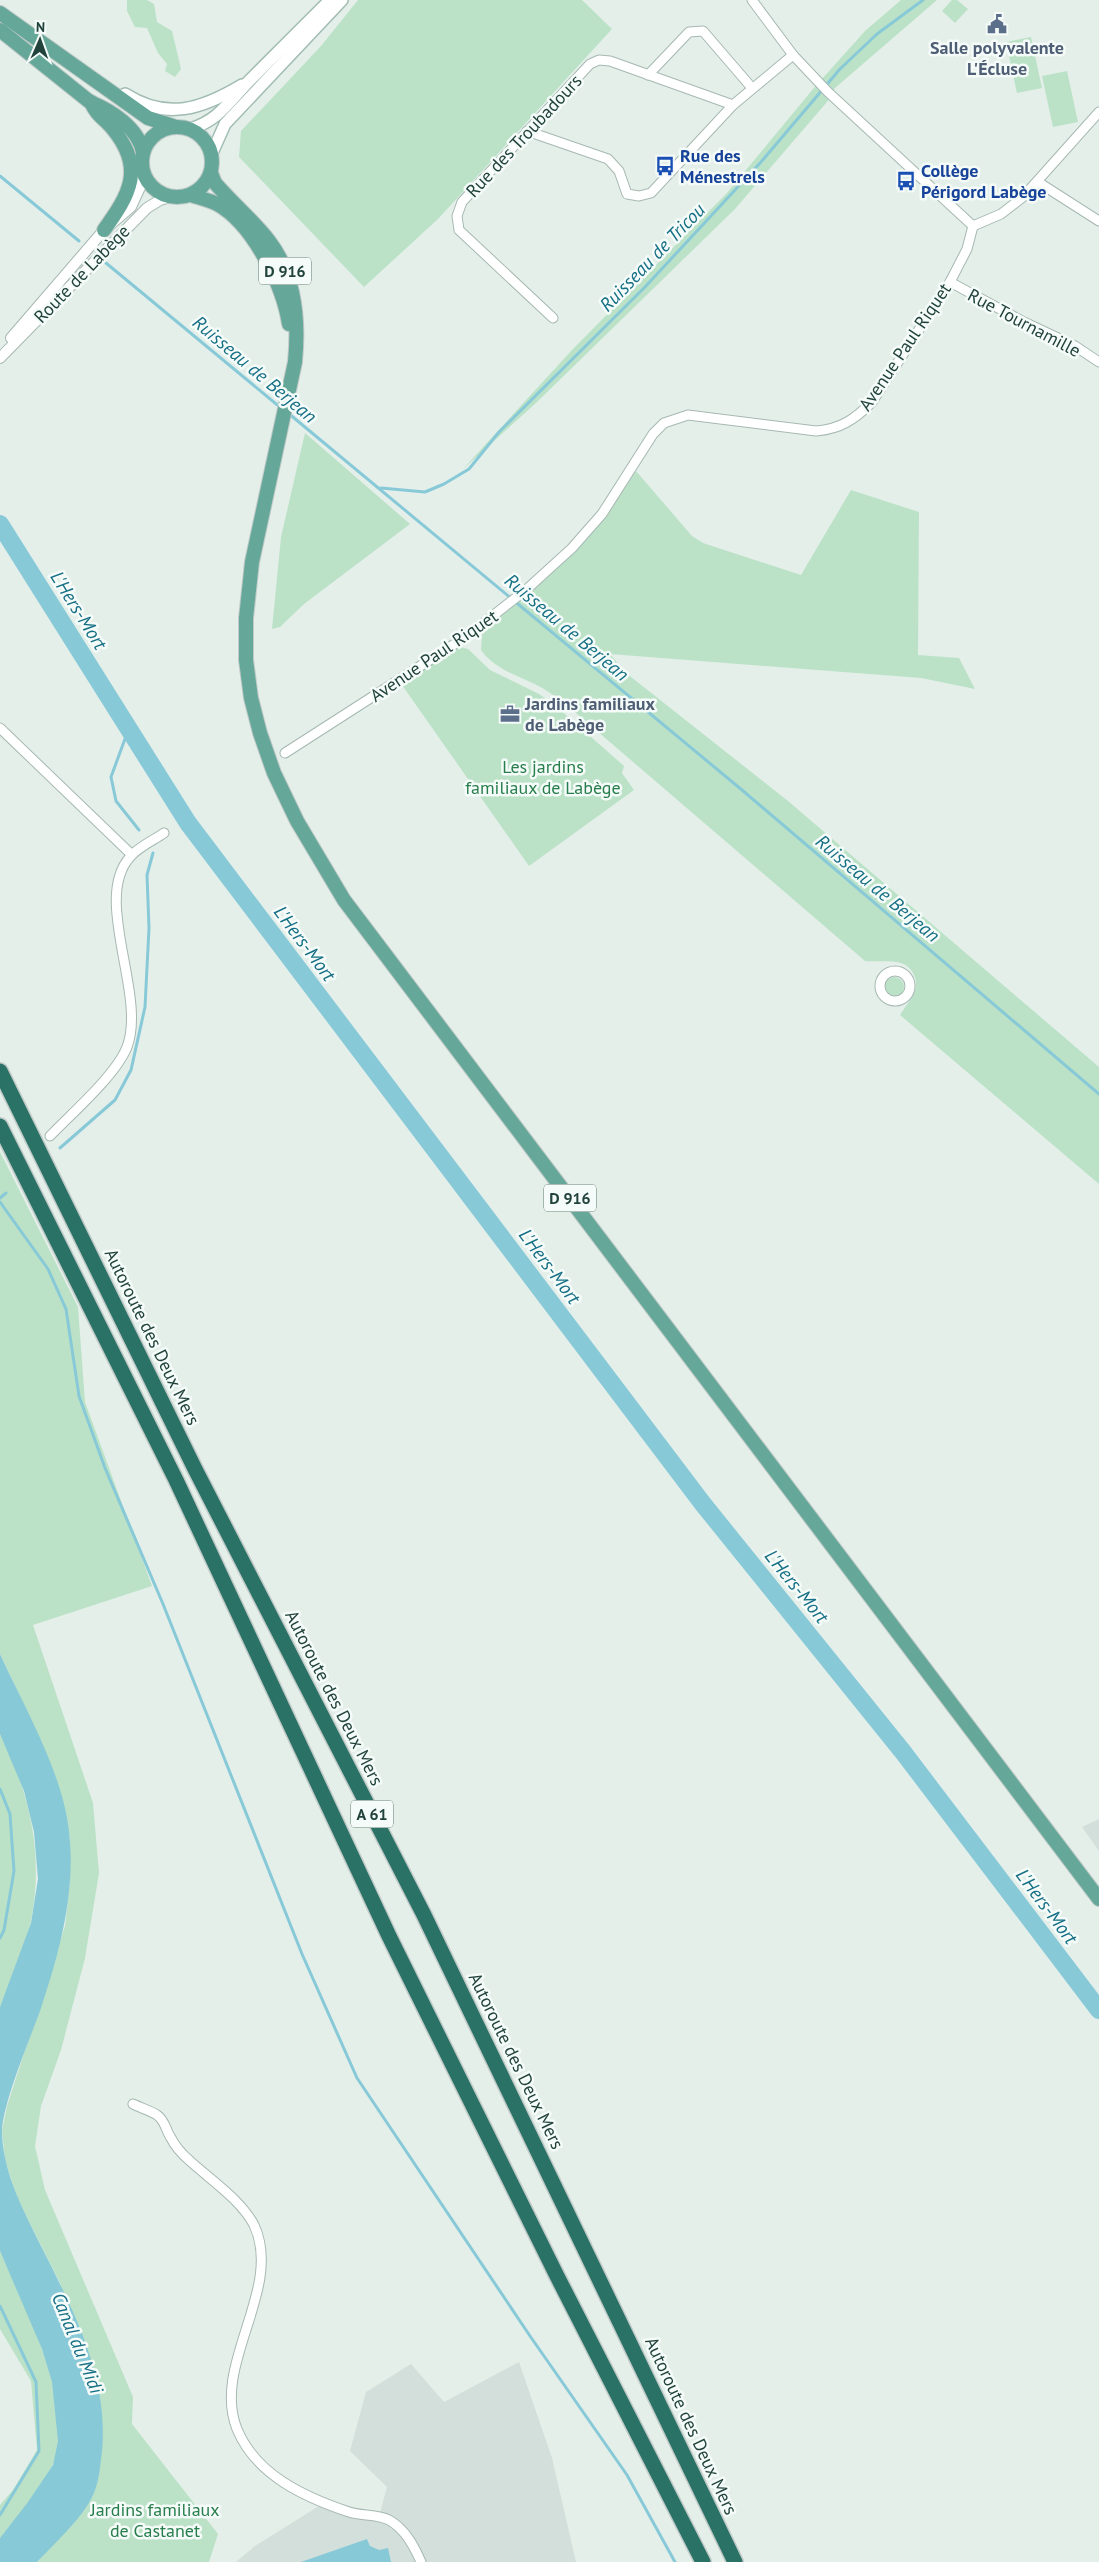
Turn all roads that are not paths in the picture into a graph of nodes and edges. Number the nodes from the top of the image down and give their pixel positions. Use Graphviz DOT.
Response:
graph roads {
  1 [pos="330,0"];
  2 [pos="342,0"];
  3 [pos="752,0"];
  4 [pos="0,13"];
  5 [pos="0,30"];
  6 [pos="793,55"];
  7 [pos="80,71"];
  8 [pos="648,75"];
  9 [pos="248,81"];
  10 [pos="752,88"];
  11 [pos="90,102"];
  12 [pos="733,105"];
  13 [pos="1097,117"];
  14 [pos="174,126"];
  15 [pos="190,128"];
  16 [pos="527,130"];
  17 [pos="143,152"];
  18 [pos="212,153"];
  19 [pos="143,171"];
  20 [pos="211,173"];
  21 [pos="1038,182"];
  22 [pos="191,195"];
  23 [pos="170,197"];
  24 [pos="1099,221"];
  25 [pos="973,226"];
  26 [pos="104,230"];
  27 [pos="950,282"];
  28 [pos="553,318"];
  29 [pos="0,351"];
  30 [pos="0,358"];
  31 [pos="1099,362"];
  32 [pos="289,392"];
  33 [pos="0,728"];
  34 [pos="285,753"];
  35 [pos="164,833"];
  36 [pos="131,854"];
  37 [pos="0,1070"];
  38 [pos="0,1126"];
  39 [pos="50,1136"];
  40 [pos="1099,1899"];
  41 [pos="133,2104"];
  42 [pos="421,2562"];
  43 [pos="703,2562"];
  44 [pos="734,2562"];
  1 -- 9 [label="main road"];
  2 -- 18 [label="main road"];
  3 -- 6 [label="street"];
  4 -- 7 [label="main road"];
  5 -- 11 [label="main road"];
  6 -- 10 [label="street"];
  6 -- 25 [label="street"];
  7 -- 9 [label="main road"];
  7 -- 14 [label="main road"];
  8 -- 10 [label="street"];
  8 -- 12 [label="street, Rue des Troubadours"];
  8 -- 16 [label="street, Rue des Troubadours"];
  9 -- 15 [label="main road"];
  10 -- 12 [label="street"];
  11 -- 17 [label="main road"];
  11 -- 26 [label="main road"];
  12 -- 16 [label="street"];
  13 -- 21 [label="street"];
  14 -- 15 [label="main road"];
  14 -- 17 [label="main road"];
  15 -- 18 [label="main road"];
  16 -- 28 [label="street, Rue des Troubadours"];
  17 -- 19 [label="main road"];
  18 -- 20 [label="main road"];
  19 -- 23 [label="main road"];
  19 -- 26 [label="street, Route de Labège"];
  20 -- 22 [label="main road"];
  20 -- 32 [label="main road, D 916"];
  21 -- 24 [label="street"];
  21 -- 25 [label="street"];
  22 -- 23 [label="main road"];
  22 -- 32 [label="main road, D 916"];
  23 -- 30 [label="street, Route de Labège"];
  25 -- 27 [label="street, Avenue Paul Riquet"];
  26 -- 29 [label="street, Route de Labège"];
  27 -- 31 [label="street, Rue Tournamille"];
  27 -- 34 [label="street, Avenue Paul Riquet"];
  32 -- 40 [label="main road, D 916"];
  33 -- 36 [label="street"];
  35 -- 36 [label="street"];
  36 -- 39 [label="street"];
  37 -- 44 [label="highway, Autoroute des Deux Mers / A 61"];
  38 -- 43 [label="highway, A 61"];
  41 -- 42 [label="street"];
}
